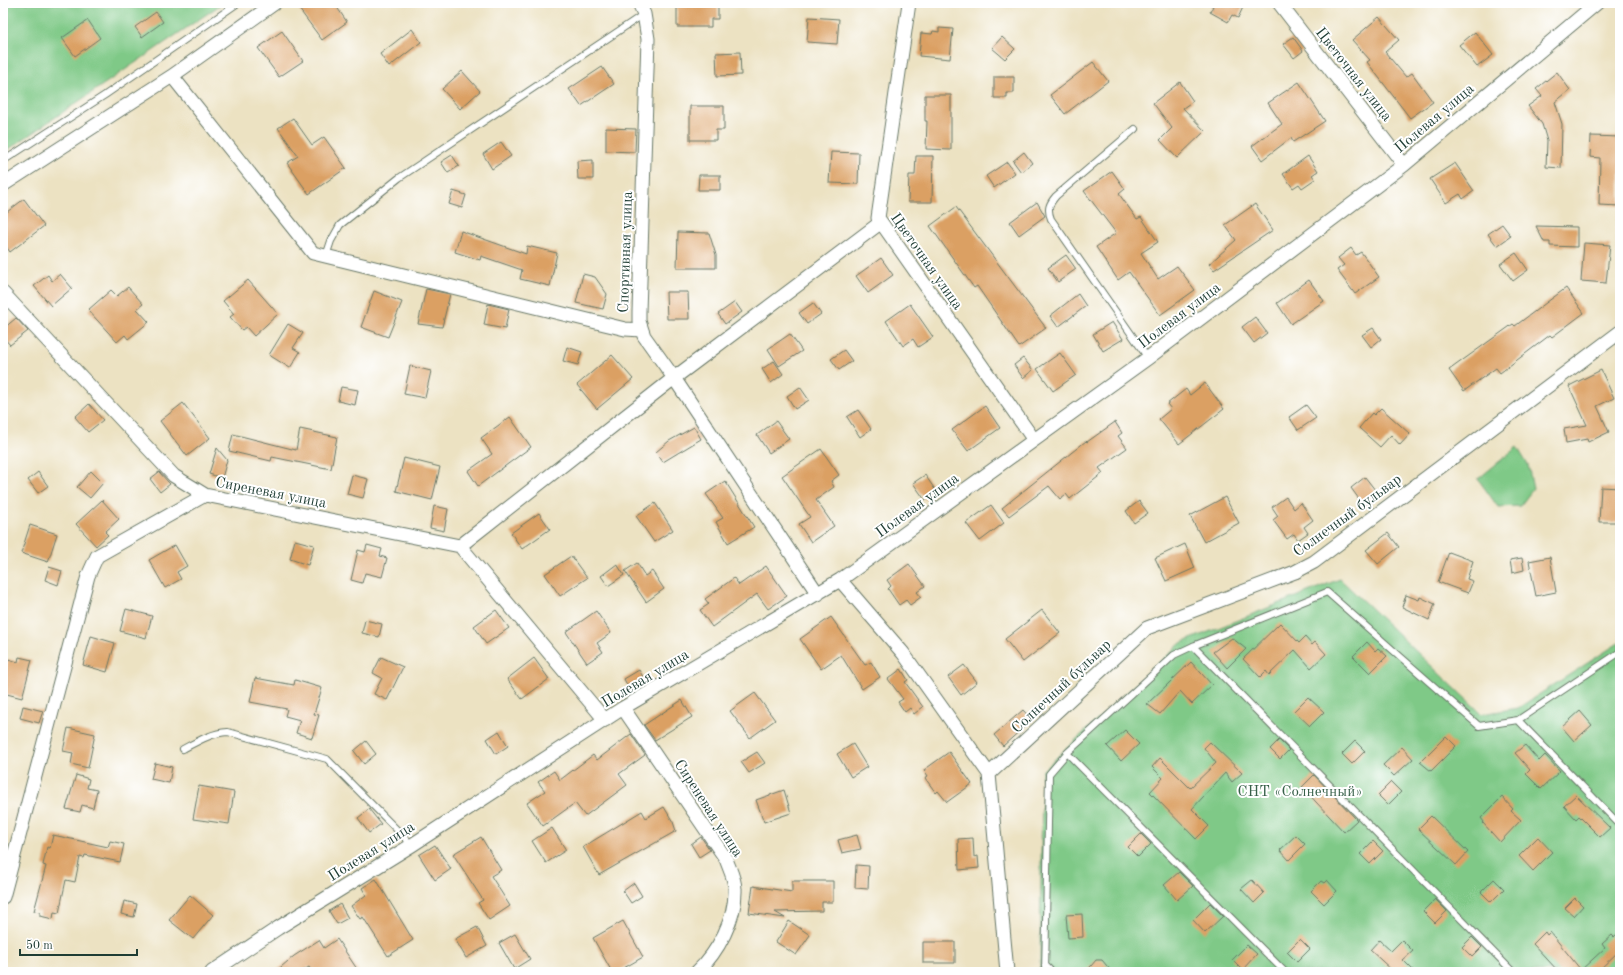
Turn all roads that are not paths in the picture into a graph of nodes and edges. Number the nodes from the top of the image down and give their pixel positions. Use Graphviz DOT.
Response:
graph roads {
  1 [pos="238,3"];
  2 [pos="276,3"];
  3 [pos="909,3"];
  4 [pos="1279,3"];
  5 [pos="1598,3"];
  6 [pos="641,8"];
  7 [pos="172,76"];
  8 [pos="1135,129"];
  9 [pos="3,160"];
  10 [pos="1404,165"];
  11 [pos="3,185"];
  12 [pos="880,224"];
  13 [pos="326,256"];
  14 [pos="3,293"];
  15 [pos="642,330"];
  16 [pos="1620,332"];
  17 [pos="1148,358"];
  18 [pos="674,378"];
  19 [pos="1034,440"];
  20 [pos="205,495"];
  21 [pos="460,546"];
  22 [pos="840,580"];
  23 [pos="818,594"];
  24 [pos="1193,646"];
  25 [pos="1620,652"];
  26 [pos="623,708"];
  27 [pos="605,720"];
  28 [pos="1518,720"];
  29 [pos="183,749"];
  30 [pos="1067,754"];
  31 [pos="989,774"];
  32 [pos="1620,826"];
  33 [pos="412,845"];
  34 [pos="3,897"];
  35 [pos="1045,965"];
  36 [pos="212,972"];
  37 [pos="697,972"];
  38 [pos="1007,972"];
  39 [pos="1045,972"];
  40 [pos="1052,972"];
  41 [pos="1285,972"];
  42 [pos="1513,972"];
  1 -- 9 [label="lane"];
  2 -- 7 [label="street"];
  3 -- 12 [label="street, Цветочная улица"];
  4 -- 10 [label="street, Цветочная улица"];
  5 -- 10 [label="street, Полевая улица"];
  6 -- 13 [label="lane"];
  6 -- 15 [label="street, Спортивная улица"];
  7 -- 11 [label="street"];
  7 -- 13 [label="street"];
  8 -- 17 [label="lane"];
  10 -- 17 [label="street, Полевая улица"];
  12 -- 18 [label="street"];
  12 -- 19 [label="street, Цветочная улица"];
  13 -- 15 [label="street"];
  14 -- 20 [label="street"];
  15 -- 18 [label="street, Спортивная улица"];
  16 -- 31 [label="street, Солнечный бульвар"];
  17 -- 19 [label="street, Полевая улица"];
  18 -- 21 [label="street"];
  18 -- 23 [label="street, Спортивная улица"];
  19 -- 22 [label="street, Полевая улица"];
  20 -- 21 [label="street, Сиреневая улица"];
  20 -- 34 [label="street, Сиреневая улица"];
  21 -- 27 [label="street"];
  22 -- 23 [label="street, Полевая улица"];
  22 -- 31 [label="street"];
  23 -- 26 [label="street, Полевая улица"];
  24 -- 28 [label="lane"];
  24 -- 30 [label="lane"];
  24 -- 42 [label="lane"];
  25 -- 28 [label="lane"];
  26 -- 27 [label="street, Полевая улица"];
  26 -- 37 [label="street, Сиреневая улица"];
  27 -- 33 [label="street, Полевая улица"];
  28 -- 32 [label="lane"];
  29 -- 33 [label="lane"];
  30 -- 35 [label="lane"];
  30 -- 41 [label="lane"];
  31 -- 38 [label="street"];
  33 -- 36 [label="street, Полевая улица"];
  35 -- 39 [label="lane"];
  35 -- 40 [label="lane"];
}
